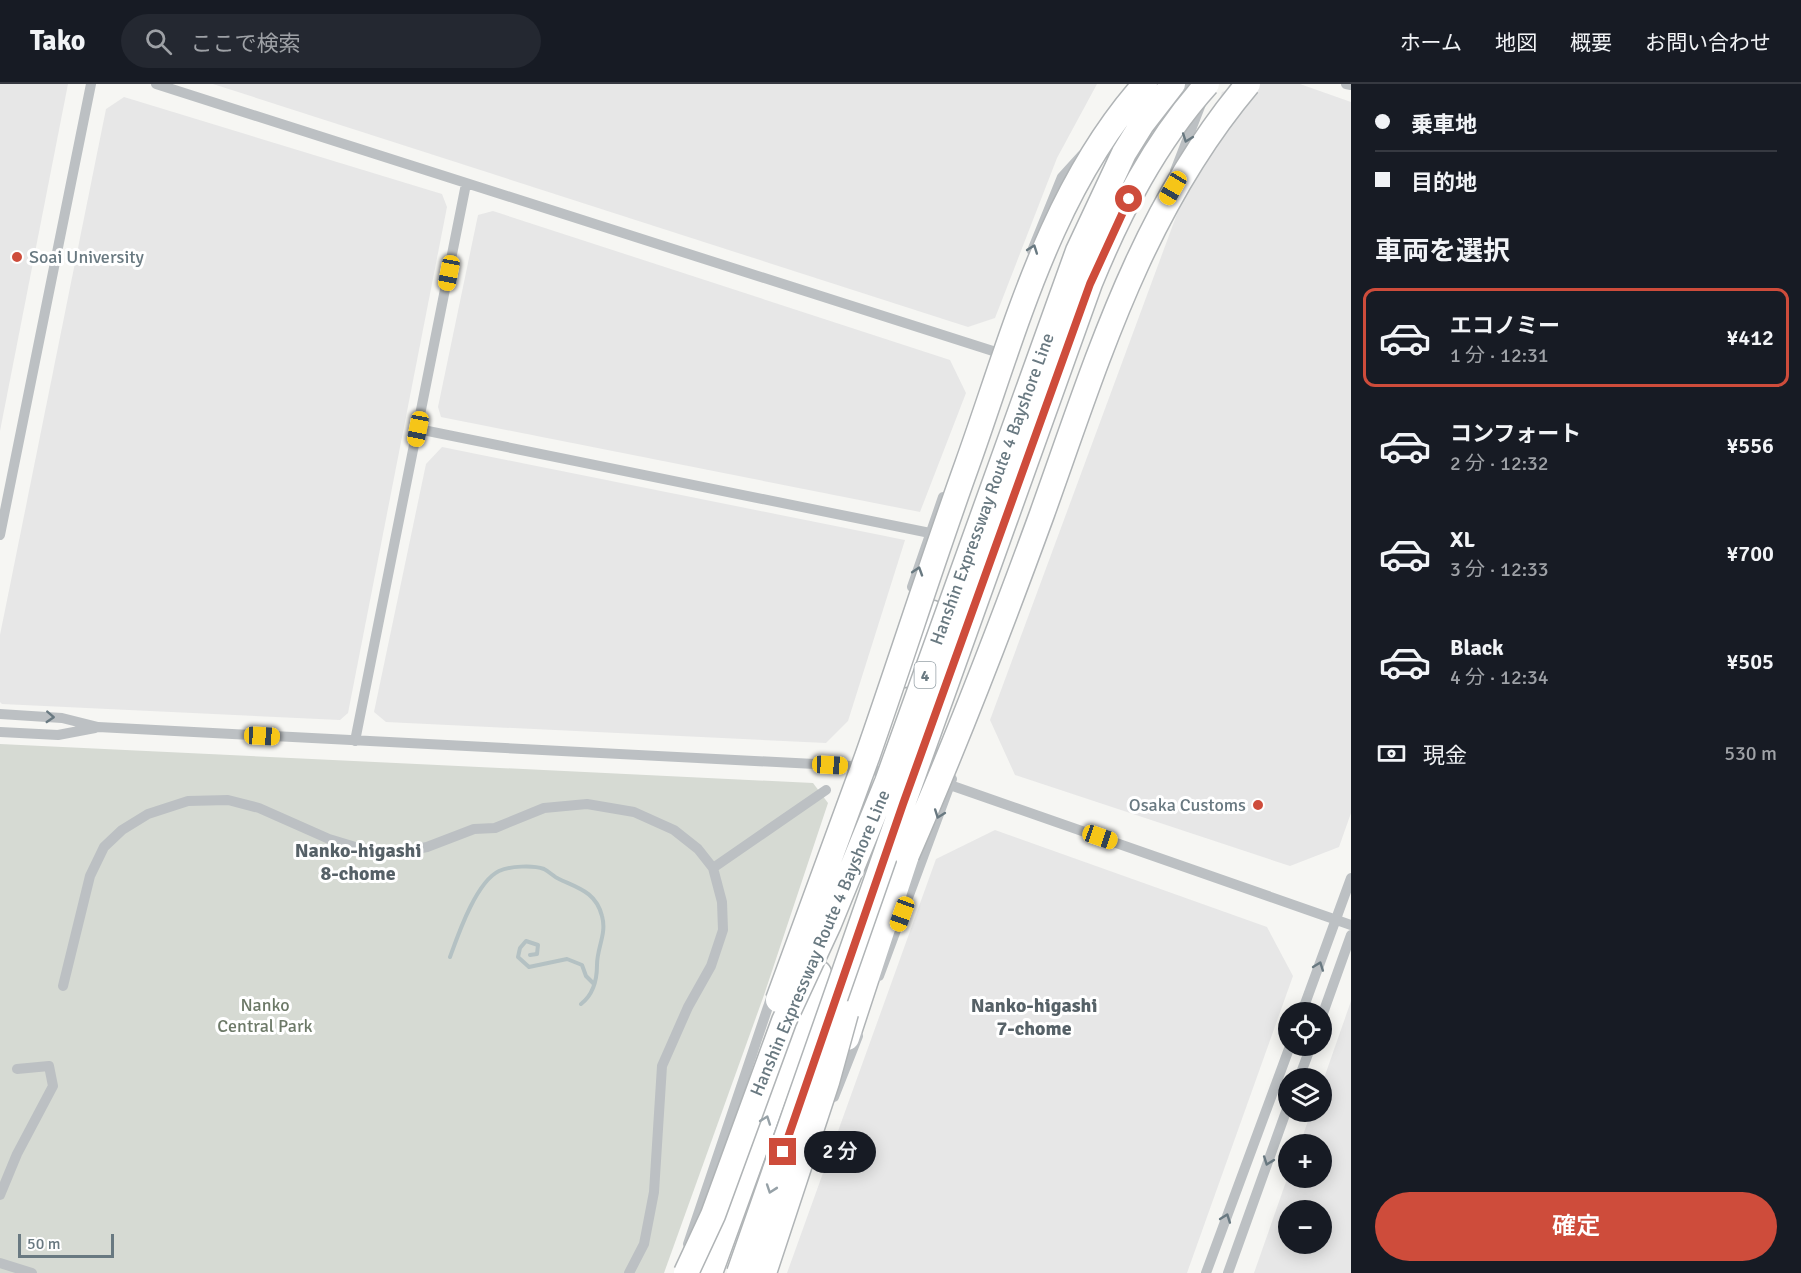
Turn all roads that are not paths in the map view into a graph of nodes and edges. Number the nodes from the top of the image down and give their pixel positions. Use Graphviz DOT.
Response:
graph roads {
  1 [pos="91,84"];
  2 [pos="156,84"];
  3 [pos="1144,84"];
  4 [pos="1174,84"];
  5 [pos="1180,84"];
  6 [pos="1189,84"];
  7 [pos="1208,84"];
  8 [pos="1214,84"];
  9 [pos="1248,84"];
  10 [pos="1346,84"];
  11 [pos="1351,86"];
  12 [pos="466,184"];
  13 [pos="1129,199"];
  14 [pos="996,352"];
  15 [pos="418,429"];
  16 [pos="0,469"];
  17 [pos="13,471"];
  18 [pos="930,533"];
  19 [pos="0,536"];
  20 [pos="0,714"];
  21 [pos="99,727"];
  22 [pos="0,732"];
  23 [pos="355,741"];
  24 [pos="860,761"];
  25 [pos="950,785"];
  26 [pos="826,790"];
  27 [pos="907,855"];
  28 [pos="821,857"];
  29 [pos="713,868"];
  30 [pos="1351,878"];
  31 [pos="812,882"];
  32 [pos="1336,920"];
  33 [pos="1351,925"];
  34 [pos="1351,935"];
  35 [pos="63,986"];
  36 [pos="1306,1002"];
  37 [pos="1327,1002"];
  38 [pos="1286,1056"];
  39 [pos="17,1070"];
  40 [pos="1283,1122"];
  41 [pos="823,1125"];
  42 [pos="0,1195"];
  43 [pos="0,1263"];
  44 [pos="32,1273"];
  45 [pos="629,1273"];
  46 [pos="680,1273"];
  47 [pos="687,1273"];
  48 [pos="710,1273"];
  49 [pos="739,1273"];
  50 [pos="764,1273"];
  51 [pos="772,1273"];
  52 [pos="1206,1273"];
  53 [pos="1228,1273"];
  1 -- 17 [label="street"];
  2 -- 12 [label="street"];
  3 -- 24 [label="highway, bridge"];
  4 -- 24 [label="highway, bridge"];
  4 -- 47 [label="highway, Hanshin Expressway Route 4 Bayshore Line / 4, bridge"];
  48 -- 5 [label="highway, one-way"];
  14 -- 6 [label="street, one-way"];
  7 -- 13 [label="highway, bridge"];
  7 -- 25 [label="street, one-way"];
  8 -- 50 [label="highway, Hanshin Expressway Route 4 Bayshore Line / 4, bridge"];
  9 -- 27 [label="highway, bridge"];
  10 -- 11 [label="street"];
  12 -- 14 [label="street"];
  12 -- 15 [label="street"];
  13 -- 27 [label="highway, bridge"];
  13 -- 49 [label="highway, one-way, bridge"];
  14 -- 18 [label="street"];
  15 -- 18 [label="street"];
  15 -- 23 [label="street"];
  16 -- 17 [label="street"];
  17 -- 19 [label="street"];
  24 -- 18 [label="street, one-way"];
  20 -- 21 [label="street, one-way"];
  21 -- 22 [label="street"];
  21 -- 23 [label="street"];
  23 -- 24 [label="street"];
  24 -- 25 [label="street"];
  24 -- 28 [label="street"];
  24 -- 46 [label="highway, bridge"];
  25 -- 32 [label="street"];
  25 -- 41 [label="street, one-way"];
  26 -- 29 [label="street"];
  27 -- 41 [label="highway"];
  29 -- 35 [label="street"];
  29 -- 45 [label="street"];
  30 -- 32 [label="street"];
  31 -- 46 [label="street"];
  32 -- 33 [label="street"];
  36 -- 32 [label="street, one-way"];
  34 -- 37 [label="street"];
  52 -- 38 [label="street, one-way"];
  39 -- 42 [label="street"];
  40 -- 53 [label="street, one-way"];
  41 -- 51 [label="street"];
  43 -- 44 [label="street"];
}
